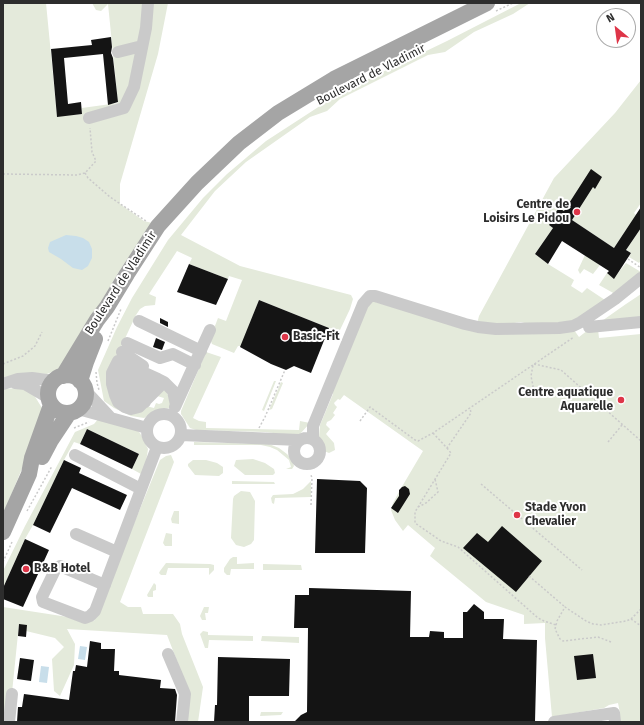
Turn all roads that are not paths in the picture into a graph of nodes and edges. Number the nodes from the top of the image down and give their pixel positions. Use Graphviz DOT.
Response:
graph roads {
  1 [pos="148,3"];
  2 [pos="490,8"];
  3 [pos="142,46"];
  4 [pos="118,52"];
  5 [pos="88,118"];
  6 [pos="641,270"];
  7 [pos="107,307"];
  8 [pos="139,321"];
  9 [pos="641,322"];
  10 [pos="589,326"];
  11 [pos="210,330"];
  12 [pos="201,351"];
  13 [pos="118,363"];
  14 [pos="194,365"];
  15 [pos="58,378"];
  16 [pos="5,383"];
  17 [pos="83,386"];
  18 [pos="159,387"];
  19 [pos="183,391"];
  20 [pos="50,402"];
  21 [pos="97,409"];
  22 [pos="174,410"];
  23 [pos="74,411"];
  24 [pos="147,428"];
  25 [pos="181,435"];
  26 [pos="273,439"];
  27 [pos="306,439"];
  28 [pos="157,447"];
  29 [pos="294,454"];
  30 [pos="75,455"];
  31 [pos="29,474"];
  32 [pos="141,489"];
  33 [pos="76,534"];
  34 [pos="8,536"];
  35 [pos="117,552"];
  36 [pos="105,584"];
  37 [pos="168,654"];
  38 [pos="12,694"];
  39 [pos="9,722"];
  40 [pos="182,722"];
  41 [pos="554,722"];
  42 [pos="615,722"];
  1 -- 3 [label="street"];
  2 -- 7 [label="main road, Boulevard de Vladimir"];
  3 -- 4 [label="street"];
  3 -- 5 [label="street"];
  6 -- 27 [label="street"];
  7 -- 15 [label="main road, Boulevard de Vladimir"];
  7 -- 17 [label="main road"];
  8 -- 12 [label="street"];
  9 -- 10 [label="street"];
  11 -- 12 [label="street"];
  12 -- 14 [label="street"];
  13 -- 14 [label="street"];
  13 -- 18 [label="street"];
  13 -- 18 [label="street"];
  13 -- 18 [label="street"];
  13 -- 19 [label="street"];
  14 -- 19 [label="street"];
  15 -- 16 [label="street"];
  15 -- 17 [label="main road"];
  15 -- 20 [label="main road"];
  16 -- 20 [label="street"];
  17 -- 21 [label="street"];
  17 -- 23 [label="main road"];
  18 -- 22 [label="street"];
  19 -- 22 [label="street"];
  20 -- 23 [label="main road"];
  20 -- 31 [label="main road"];
  21 -- 23 [label="street"];
  21 -- 24 [label="street"];
  22 -- 24 [label="street"];
  22 -- 25 [label="street"];
  23 -- 31 [label="main road"];
  24 -- 28 [label="street"];
  25 -- 26 [label="street"];
  25 -- 28 [label="street"];
  26 -- 27 [label="street"];
  26 -- 29 [label="street"];
  27 -- 29 [label="street"];
  27 -- 29 [label="street"];
  28 -- 32 [label="street"];
  30 -- 32 [label="street"];
  31 -- 34 [label="main road"];
  32 -- 35 [label="street"];
  33 -- 35 [label="street"];
  35 -- 36 [label="street"];
  36 -- 36 [label="street"];
  37 -- 40 [label="street"];
  38 -- 39 [label="street"];
  41 -- 42 [label="street"];
}
